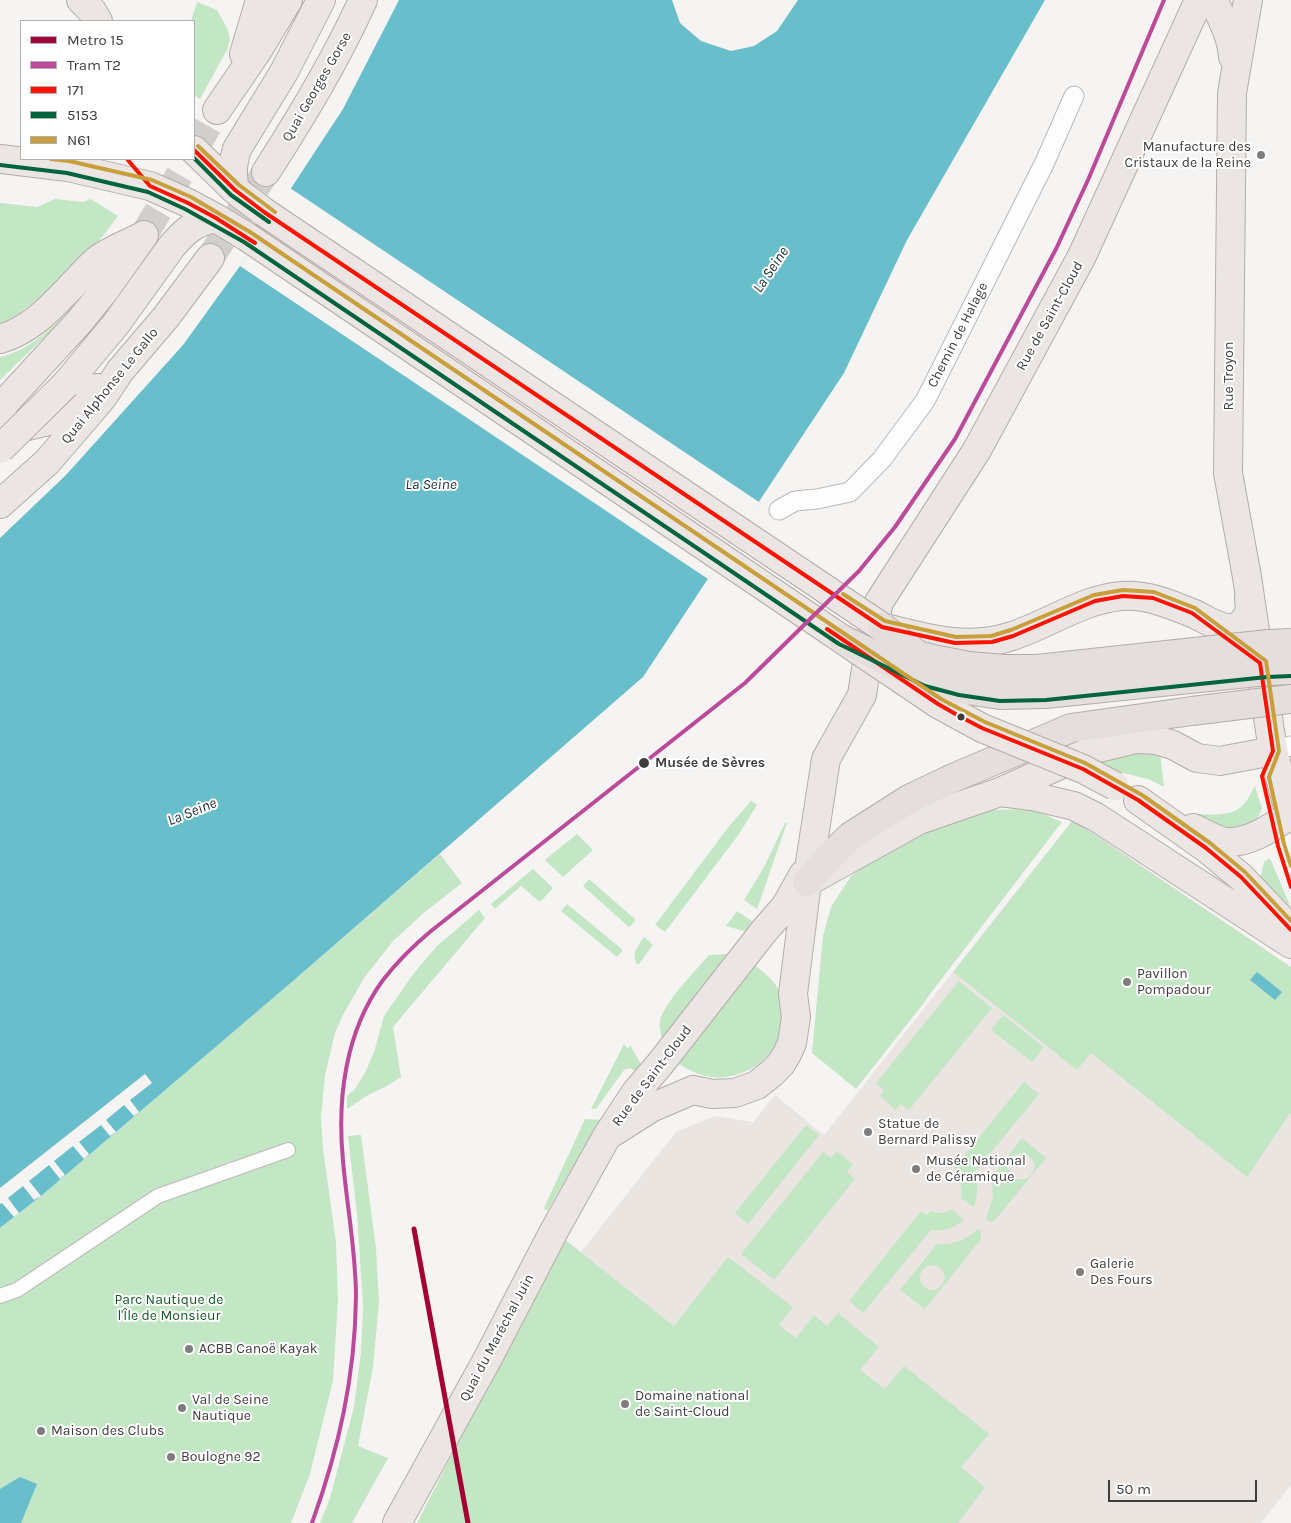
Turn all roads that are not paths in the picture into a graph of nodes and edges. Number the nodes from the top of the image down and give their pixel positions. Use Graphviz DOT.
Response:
graph roads {
  1 [pos="260,0"];
  2 [pos="288,0"];
  3 [pos="321,0"];
  4 [pos="1214,0"];
  5 [pos="1248,0"];
  6 [pos="360,5"];
  7 [pos="1196,8"];
  8 [pos="1227,29"];
  9 [pos="1234,79"];
  10 [pos="234,86"];
  11 [pos="1074,96"];
  12 [pos="216,110"];
  13 [pos="195,151"];
  14 [pos="0,159"];
  15 [pos="266,172"];
  16 [pos="235,190"];
  17 [pos="216,218"];
  18 [pos="210,258"];
  19 [pos="0,339"];
  20 [pos="120,371"];
  21 [pos="1,427"];
  22 [pos="0,504"];
  23 [pos="779,510"];
  24 [pos="1249,591"];
  25 [pos="1192,613"];
  26 [pos="880,614"];
  27 [pos="842,639"];
  28 [pos="1291,643"];
  29 [pos="1260,663"];
  30 [pos="1291,670"];
  31 [pos="1291,699"];
  32 [pos="1282,748"];
  33 [pos="1000,792"];
  34 [pos="1138,800"];
  35 [pos="1290,816"];
  36 [pos="809,872"];
  37 [pos="1291,930"];
  38 [pos="1291,944"];
  39 [pos="607,1136"];
  40 [pos="288,1150"];
  41 [pos="554,1231"];
  42 [pos="0,1296"];
  43 [pos="397,1523"];
  1 -- 10 [label="main road"];
  2 -- 10 [label="main road"];
  3 -- 16 [label="main road"];
  4 -- 8 [label="main road"];
  5 -- 9 [label="main road, Rue Troyon"];
  6 -- 15 [label="main road, Quai Georges Gorse"];
  7 -- 8 [label="main road"];
  7 -- 26 [label="main road, Rue de Saint-Cloud"];
  8 -- 9 [label="main road"];
  9 -- 24 [label="main road, Rue Troyon"];
  10 -- 12 [label="main road"];
  11 -- 23 [label="street, Chemin de Halage"];
  13 -- 16 [label="main road"];
  14 -- 17 [label="main road"];
  16 -- 26 [label="main road, bridge"];
  17 -- 21 [label="main road, bridge"];
  17 -- 27 [label="main road, bridge"];
  18 -- 20 [label="main road, Quai Alphonse Le Gallo"];
  19 -- 21 [label="main road"];
  20 -- 21 [label="main road"];
  20 -- 22 [label="main road, Quai Alphonse Le Gallo"];
  24 -- 25 [label="main road"];
  24 -- 29 [label="main road, Rue Troyon"];
  25 -- 26 [label="main road"];
  25 -- 29 [label="main road"];
  26 -- 28 [label="highway, bridge"];
  26 -- 36 [label="main road, Rue de Saint-Cloud"];
  27 -- 30 [label="highway, bridge"];
  27 -- 34 [label="main road, bridge"];
  29 -- 32 [label="main road, Rue Troyon"];
  31 -- 36 [label="highway, bridge"];
  32 -- 33 [label="main road"];
  32 -- 35 [label="main road, Rue Troyon"];
  33 -- 36 [label="main road"];
  33 -- 38 [label="main road"];
  34 -- 35 [label="main road"];
  34 -- 37 [label="main road"];
  36 -- 39 [label="main road, Rue de Saint-Cloud"];
  36 -- 39 [label="main road"];
  39 -- 41 [label="main road, Rue de Saint-Cloud"];
  40 -- 42 [label="street"];
  41 -- 43 [label="main road, Quai du Maréchal Juin"];
}
